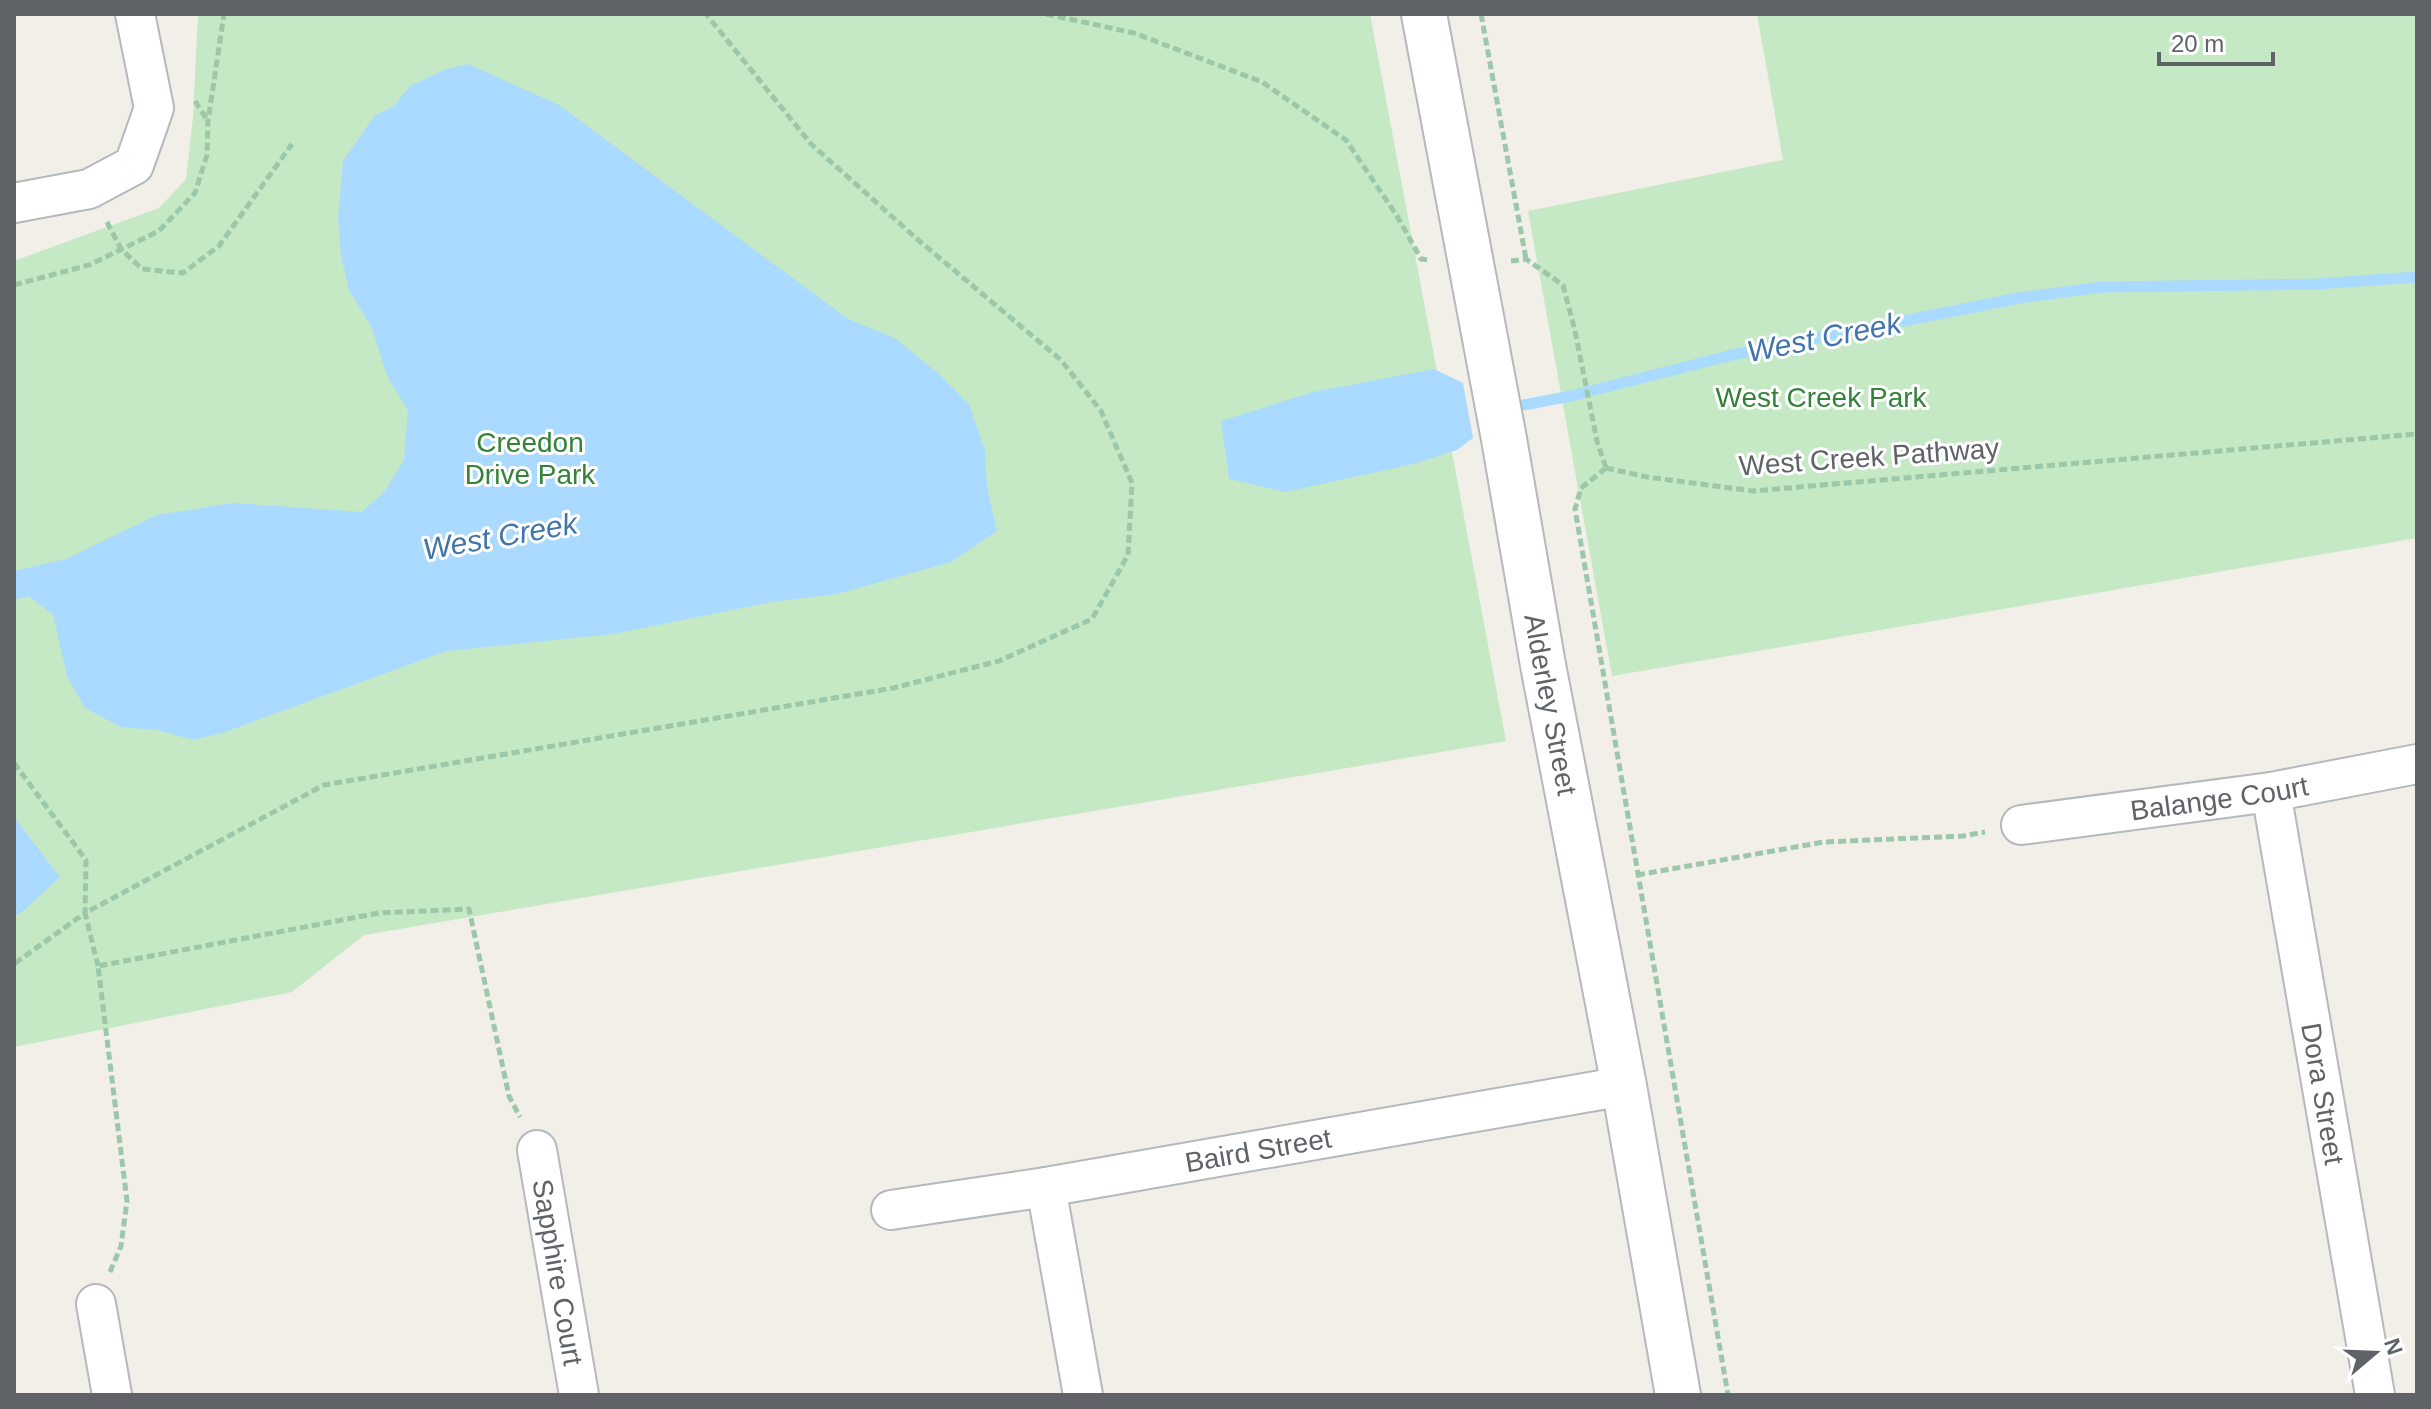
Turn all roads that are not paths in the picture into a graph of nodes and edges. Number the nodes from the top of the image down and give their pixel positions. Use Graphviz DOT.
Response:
graph roads {
  1 [pos="135,14"];
  2 [pos="1424,14"];
  3 [pos="14,203"];
  4 [pos="2417,764"];
  5 [pos="2271,792"];
  6 [pos="2021,825"];
  7 [pos="1624,1086"];
  8 [pos="537,1150"];
  9 [pos="1046,1187"];
  10 [pos="891,1210"];
  11 [pos="96,1304"];
  12 [pos="112,1395"];
  13 [pos="579,1395"];
  14 [pos="1083,1395"];
  15 [pos="1678,1395"];
  16 [pos="2375,1395"];
  1 -- 3 [label="street"];
  2 -- 7 [label="street, Alderley Street"];
  4 -- 5 [label="street, Balange Court"];
  5 -- 6 [label="street, Balange Court"];
  5 -- 16 [label="street, Dora Street"];
  7 -- 9 [label="street, Baird Street"];
  7 -- 15 [label="street, Alderley Street"];
  8 -- 13 [label="street, Sapphire Court"];
  9 -- 10 [label="street, Baird Street"];
  9 -- 14 [label="street"];
  11 -- 12 [label="street"];
}
